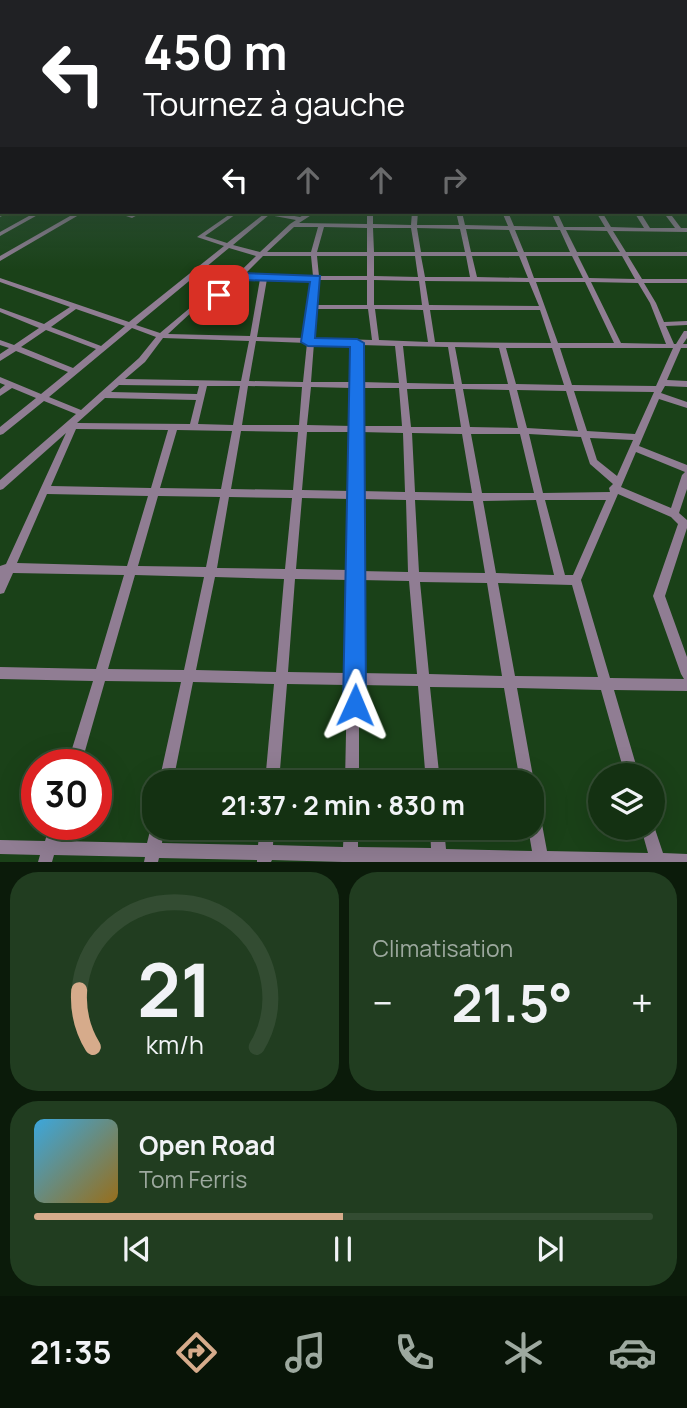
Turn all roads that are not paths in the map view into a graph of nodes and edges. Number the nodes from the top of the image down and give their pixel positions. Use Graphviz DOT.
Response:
graph roads {
  1 [pos="34,214"];
  2 [pos="74,214"];
  3 [pos="233,214"];
  4 [pos="271,214"];
  5 [pos="277,214"];
  6 [pos="309,214"];
  7 [pos="370,214"];
  8 [pos="415,214"];
  9 [pos="460,214"];
  10 [pos="506,214"];
  11 [pos="555,214"];
  12 [pos="600,214"];
  13 [pos="638,214"];
  14 [pos="668,214"];
  15 [pos="300,219"];
  16 [pos="292,225"];
  17 [pos="321,226"];
  18 [pos="369,227"];
  19 [pos="464,227"];
  20 [pos="414,228"];
  21 [pos="513,228"];
  22 [pos="562,228"];
  23 [pos="609,229"];
  24 [pos="649,229"];
  25 [pos="679,229"];
  26 [pos="687,230"];
  27 [pos="0,234"];
  28 [pos="226,246"];
  29 [pos="314,252"];
  30 [pos="370,252"];
  31 [pos="418,253"];
  32 [pos="468,253"];
  33 [pos="523,253"];
  34 [pos="260,254"];
  35 [pos="575,254"];
  36 [pos="624,254"];
  37 [pos="687,254"];
  38 [pos="0,259"];
  39 [pos="240,276"];
  40 [pos="264,278"];
  41 [pos="316,278"];
  42 [pos="371,278"];
  43 [pos="422,278"];
  44 [pos="474,279"];
  45 [pos="533,279"];
  46 [pos="587,280"];
  47 [pos="639,280"];
  48 [pos="687,281"];
  49 [pos="1,282"];
  50 [pos="76,306"];
  51 [pos="312,307"];
  52 [pos="371,307"];
  53 [pos="426,308"];
  54 [pos="543,308"];
  55 [pos="0,310"];
  56 [pos="687,323"];
  57 [pos="663,324"];
  58 [pos="132,325"];
  59 [pos="43,327"];
  60 [pos="687,333"];
  61 [pos="161,336"];
  62 [pos="252,341"];
  63 [pos="0,342"];
  64 [pos="308,342"];
  65 [pos="357,343"];
  66 [pos="376,343"];
  67 [pos="399,343"];
  68 [pos="432,345"];
  69 [pos="451,345"];
  70 [pos="502,346"];
  71 [pos="554,346"];
  72 [pos="620,346"];
  73 [pos="679,346"];
  74 [pos="13,348"];
  75 [pos="102,348"];
  76 [pos="0,358"];
  77 [pos="74,371"];
  78 [pos="0,380"];
  79 [pos="117,382"];
  80 [pos="204,383"];
  81 [pos="245,384"];
  82 [pos="355,384"];
  83 [pos="687,384"];
  84 [pos="10,385"];
  85 [pos="306,385"];
  86 [pos="401,386"];
  87 [pos="458,386"];
  88 [pos="513,387"];
  89 [pos="568,388"];
  90 [pos="660,389"];
  91 [pos="0,393"];
  92 [pos="102,395"];
  93 [pos="201,397"];
  94 [pos="42,398"];
  95 [pos="687,405"];
  96 [pos="81,413"];
  97 [pos="70,426"];
  98 [pos="173,428"];
  99 [pos="193,428"];
  100 [pos="237,428"];
  101 [pos="303,429"];
  102 [pos="358,429"];
  103 [pos="407,430"];
  104 [pos="524,431"];
  105 [pos="0,432"];
  106 [pos="466,432"];
  107 [pos="582,433"];
  108 [pos="639,437"];
  109 [pos="635,448"];
  110 [pos="687,469"];
  111 [pos="687,475"];
  112 [pos="0,486"];
  113 [pos="614,489"];
  114 [pos="45,490"];
  115 [pos="155,492"];
  116 [pos="225,494"];
  117 [pos="298,495"];
  118 [pos="354,495"];
  119 [pos="410,496"];
  120 [pos="477,497"];
  121 [pos="539,498"];
  122 [pos="674,514"];
  123 [pos="685,524"];
  124 [pos="5,570"];
  125 [pos="131,570"];
  126 [pos="211,571"];
  127 [pos="291,573"];
  128 [pos="354,573"];
  129 [pos="414,575"];
  130 [pos="491,577"];
  131 [pos="560,578"];
  132 [pos="576,580"];
  133 [pos="0,589"];
  134 [pos="0,673"];
  135 [pos="687,674"];
  136 [pos="101,675"];
  137 [pos="186,678"];
  138 [pos="281,679"];
  139 [pos="355,679"];
  140 [pos="426,680"];
  141 [pos="509,683"];
  142 [pos="605,684"];
  143 [pos="687,685"];
  144 [pos="79,749"];
  145 [pos="628,763"];
  146 [pos="168,770"];
  147 [pos="273,770"];
  148 [pos="352,770"];
  149 [pos="432,770"];
  150 [pos="525,770"];
  151 [pos="266,840"];
  152 [pos="351,840"];
  153 [pos="438,840"];
  154 [pos="538,840"];
  155 [pos="651,840"];
  156 [pos="0,847"];
  157 [pos="47,855"];
  158 [pos="152,856"];
  159 [pos="265,858"];
  160 [pos="350,859"];
  161 [pos="439,860"];
  162 [pos="541,860"];
  163 [pos="657,861"];
  164 [pos="687,861"];
  1 -- 27 [label="street"];
  2 -- 38 [label="street"];
  3 -- 28 [label="street"];
  4 -- 28 [label="street"];
  5 -- 15 [label="street"];
  6 -- 15 [label="street"];
  7 -- 18 [label="street"];
  8 -- 20 [label="street"];
  9 -- 19 [label="street"];
  10 -- 21 [label="street"];
  11 -- 22 [label="street"];
  12 -- 23 [label="street"];
  13 -- 24 [label="street"];
  14 -- 25 [label="street"];
  15 -- 16 [label="street"];
  16 -- 17 [label="street"];
  16 -- 34 [label="street"];
  17 -- 18 [label="street"];
  17 -- 29 [label="street"];
  18 -- 20 [label="street"];
  18 -- 30 [label="street"];
  19 -- 20 [label="street"];
  19 -- 21 [label="street"];
  19 -- 32 [label="street"];
  20 -- 31 [label="street"];
  21 -- 22 [label="street"];
  21 -- 33 [label="street"];
  22 -- 23 [label="street"];
  22 -- 35 [label="street"];
  23 -- 24 [label="street"];
  23 -- 36 [label="street"];
  24 -- 25 [label="street"];
  25 -- 26 [label="street"];
  28 -- 34 [label="street"];
  28 -- 58 [label="street"];
  29 -- 30 [label="street"];
  29 -- 34 [label="street"];
  29 -- 41 [label="street"];
  30 -- 31 [label="street"];
  30 -- 42 [label="street"];
  31 -- 32 [label="street"];
  31 -- 43 [label="street"];
  32 -- 33 [label="street"];
  32 -- 44 [label="street"];
  33 -- 35 [label="street"];
  33 -- 45 [label="street"];
  34 -- 39 [label="street"];
  35 -- 36 [label="street"];
  35 -- 46 [label="street"];
  36 -- 37 [label="street"];
  36 -- 47 [label="street"];
  39 -- 40 [label="street"];
  39 -- 61 [label="street"];
  40 -- 41 [label="street"];
  40 -- 62 [label="street"];
  41 -- 42 [label="street"];
  41 -- 51 [label="street"];
  42 -- 43 [label="street"];
  42 -- 52 [label="street"];
  43 -- 44 [label="street"];
  43 -- 53 [label="street"];
  44 -- 45 [label="street"];
  45 -- 46 [label="street"];
  45 -- 54 [label="street"];
  46 -- 47 [label="street"];
  46 -- 72 [label="street"];
  47 -- 48 [label="street"];
  47 -- 57 [label="street"];
  49 -- 50 [label="street"];
  50 -- 58 [label="street"];
  50 -- 59 [label="street"];
  51 -- 52 [label="street"];
  51 -- 64 [label="street"];
  52 -- 53 [label="street"];
  52 -- 66 [label="street"];
  53 -- 54 [label="street"];
  53 -- 68 [label="street"];
  54 -- 71 [label="street"];
  55 -- 59 [label="street"];
  56 -- 57 [label="street"];
  57 -- 73 [label="street"];
  58 -- 61 [label="street"];
  58 -- 75 [label="street"];
  59 -- 74 [label="street"];
  59 -- 75 [label="street"];
  60 -- 73 [label="street"];
  61 -- 62 [label="street"];
  61 -- 79 [label="street"];
  62 -- 64 [label="street"];
  62 -- 81 [label="street"];
  63 -- 74 [label="street"];
  64 -- 65 [label="street"];
  64 -- 85 [label="street"];
  65 -- 66 [label="street"];
  65 -- 82 [label="street"];
  66 -- 67 [label="street"];
  67 -- 68 [label="street"];
  67 -- 86 [label="street"];
  68 -- 69 [label="street"];
  69 -- 70 [label="street"];
  69 -- 87 [label="street"];
  70 -- 71 [label="street"];
  70 -- 88 [label="street"];
  71 -- 72 [label="street"];
  71 -- 89 [label="street"];
  72 -- 73 [label="street"];
  73 -- 90 [label="street"];
  74 -- 76 [label="street"];
  74 -- 77 [label="street"];
  75 -- 77 [label="street"];
  77 -- 94 [label="street"];
  78 -- 84 [label="street"];
  79 -- 80 [label="street"];
  79 -- 92 [label="street"];
  80 -- 81 [label="street"];
  80 -- 93 [label="street"];
  81 -- 85 [label="street"];
  81 -- 100 [label="street"];
  82 -- 85 [label="street"];
  82 -- 86 [label="street"];
  82 -- 102 [label="street"];
  83 -- 90 [label="street"];
  84 -- 91 [label="street"];
  84 -- 94 [label="street"];
  85 -- 101 [label="street"];
  86 -- 87 [label="street"];
  86 -- 103 [label="street"];
  87 -- 88 [label="street"];
  87 -- 106 [label="street"];
  88 -- 89 [label="street"];
  88 -- 104 [label="street"];
  89 -- 90 [label="street"];
  89 -- 107 [label="street"];
  90 -- 95 [label="street"];
  90 -- 108 [label="street"];
  92 -- 93 [label="street"];
  92 -- 96 [label="street"];
  93 -- 99 [label="street"];
  94 -- 96 [label="street"];
  94 -- 105 [label="street"];
  96 -- 97 [label="street"];
  97 -- 98 [label="street"];
  97 -- 112 [label="street"];
  97 -- 114 [label="street"];
  98 -- 99 [label="street"];
  98 -- 115 [label="street"];
  99 -- 100 [label="street"];
  100 -- 101 [label="street"];
  100 -- 116 [label="street"];
  101 -- 102 [label="street"];
  101 -- 117 [label="street"];
  102 -- 103 [label="street"];
  102 -- 118 [label="street"];
  103 -- 106 [label="street"];
  103 -- 119 [label="street"];
  104 -- 106 [label="street"];
  104 -- 107 [label="street"];
  104 -- 121 [label="street"];
  106 -- 120 [label="street"];
  107 -- 108 [label="street"];
  107 -- 113 [label="street"];
  108 -- 109 [label="street"];
  109 -- 110 [label="street"];
  109 -- 113 [label="street"];
  111 -- 122 [label="street"];
  113 -- 121 [label="street"];
  113 -- 122 [label="street"];
  113 -- 132 [label="street"];
  114 -- 115 [label="street"];
  114 -- 124 [label="street"];
  115 -- 116 [label="street"];
  115 -- 125 [label="street"];
  116 -- 117 [label="street"];
  116 -- 126 [label="street"];
  117 -- 118 [label="street"];
  117 -- 127 [label="street"];
  118 -- 119 [label="street"];
  118 -- 128 [label="street"];
  119 -- 120 [label="street"];
  119 -- 129 [label="street"];
  120 -- 121 [label="street"];
  120 -- 130 [label="street"];
  121 -- 131 [label="street"];
  122 -- 123 [label="street"];
  123 -- 135 [label="street"];
  124 -- 125 [label="street"];
  124 -- 133 [label="street"];
  125 -- 126 [label="street"];
  125 -- 136 [label="street"];
  126 -- 127 [label="street"];
  126 -- 137 [label="street"];
  127 -- 128 [label="street"];
  127 -- 138 [label="street"];
  128 -- 129 [label="street"];
  128 -- 139 [label="street"];
  129 -- 130 [label="street"];
  129 -- 140 [label="street"];
  130 -- 131 [label="street"];
  130 -- 141 [label="street"];
  131 -- 132 [label="street"];
  132 -- 142 [label="street"];
  134 -- 136 [label="street"];
  136 -- 137 [label="street"];
  136 -- 144 [label="street"];
  137 -- 138 [label="street"];
  137 -- 146 [label="street"];
  138 -- 139 [label="street"];
  138 -- 147 [label="street"];
  139 -- 140 [label="street"];
  139 -- 148 [label="street"];
  140 -- 141 [label="street"];
  140 -- 149 [label="street"];
  141 -- 142 [label="street"];
  141 -- 150 [label="street"];
  142 -- 143 [label="street"];
  142 -- 145 [label="street"];
  151 -- 159 [label="street"];
  152 -- 160 [label="street"];
  153 -- 161 [label="street"];
  154 -- 162 [label="street"];
  155 -- 163 [label="street"];
  156 -- 157 [label="street"];
  157 -- 158 [label="street"];
  158 -- 159 [label="street"];
  159 -- 160 [label="street"];
  160 -- 161 [label="street"];
  161 -- 162 [label="street"];
  162 -- 163 [label="street"];
  163 -- 164 [label="street"];
}
